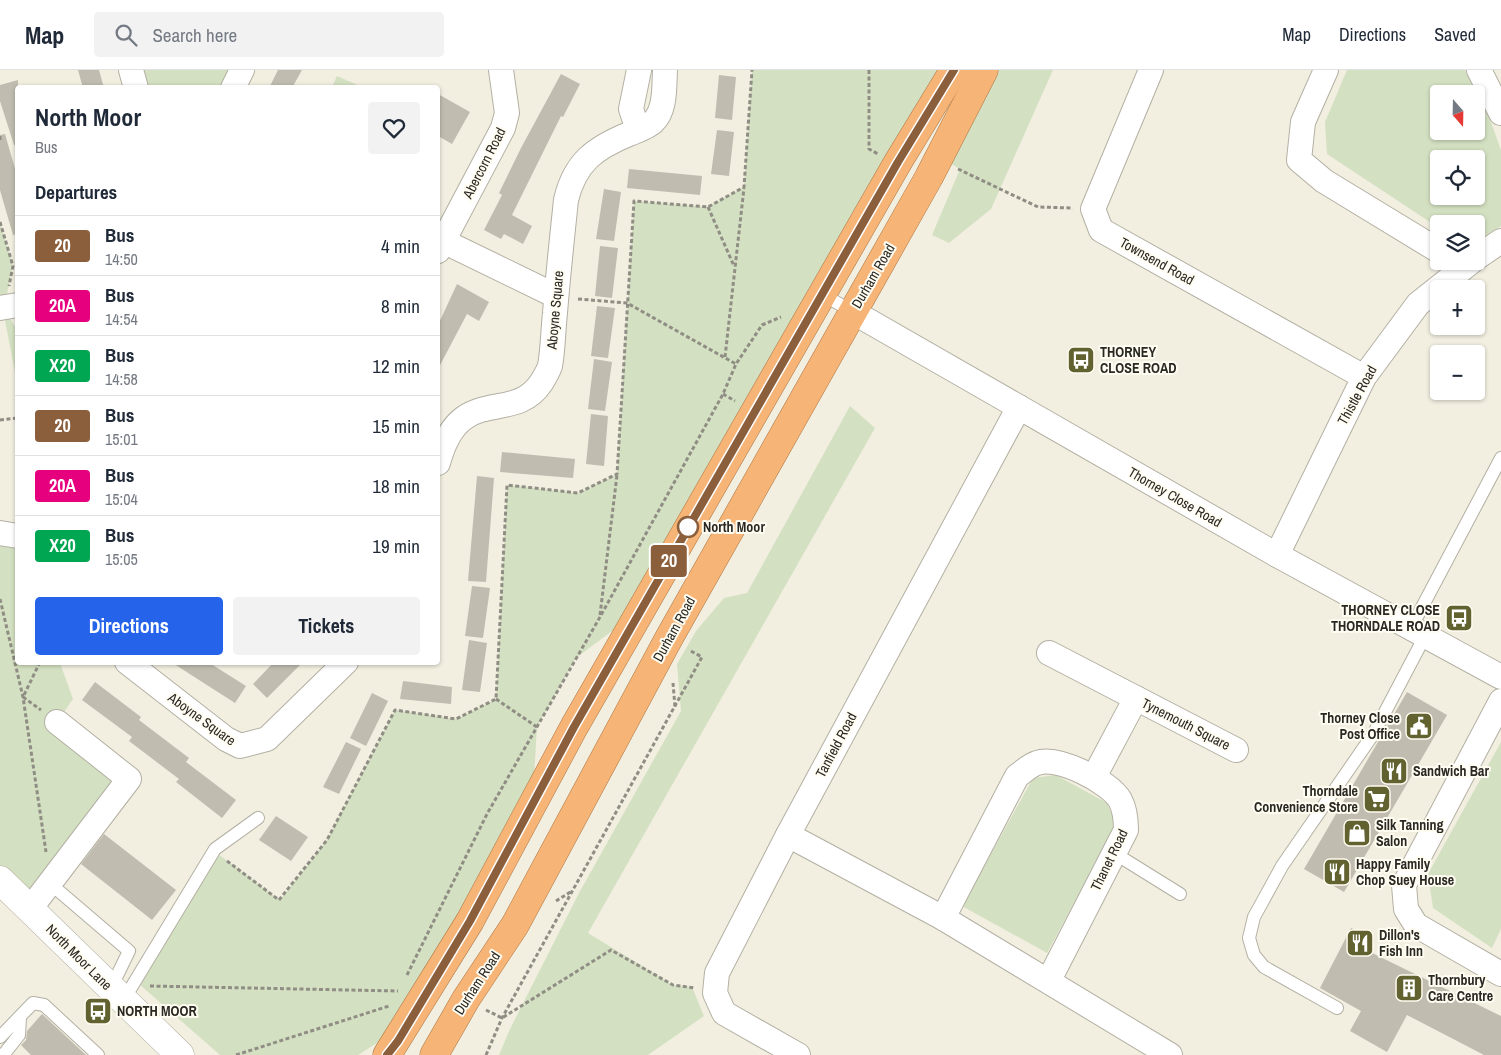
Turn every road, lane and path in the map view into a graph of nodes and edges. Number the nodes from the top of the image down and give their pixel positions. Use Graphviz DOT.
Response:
graph roads {
  1 [pos="131,70"];
  2 [pos="242,70"];
  3 [pos="501,70"];
  4 [pos="639,70"];
  5 [pos="665,70"];
  6 [pos="752,70"];
  7 [pos="954,70"];
  8 [pos="984,70"];
  9 [pos="1151,70"];
  10 [pos="1326,70"];
  11 [pos="1479,70"];
  12 [pos="135,85"];
  13 [pos="234,85"];
  14 [pos="1501,113"];
  15 [pos="638,130"];
  16 [pos="0,136"];
  17 [pos="0,142"];
  18 [pos="744,187"];
  19 [pos="708,207"];
  20 [pos="0,222"];
  21 [pos="1501,241"];
  22 [pos="440,246"];
  23 [pos="1430,246"];
  24 [pos="1485,251"];
  25 [pos="735,268"];
  26 [pos="1458,270"];
  27 [pos="822,294"];
  28 [pos="556,296"];
  29 [pos="627,303"];
  30 [pos="7,307"];
  31 [pos="853,312"];
  32 [pos="786,314"];
  33 [pos="724,358"];
  34 [pos="736,364"];
  35 [pos="1364,377"];
  36 [pos="1019,407"];
  37 [pos="15,418"];
  38 [pos="0,420"];
  39 [pos="440,455"];
  40 [pos="1501,458"];
  41 [pos="617,474"];
  42 [pos="0,533"];
  43 [pos="15,536"];
  44 [pos="1277,555"];
  45 [pos="0,599"];
  46 [pos="600,617"];
  47 [pos="1418,632"];
  48 [pos="669,638"];
  49 [pos="1049,653"];
  50 [pos="15,663"];
  51 [pos="15,665"];
  52 [pos="39,665"];
  53 [pos="131,665"];
  54 [pos="343,665"];
  55 [pos="1501,677"];
  56 [pos="23,697"];
  57 [pos="1136,698"];
  58 [pos="496,699"];
  59 [pos="1501,701"];
  60 [pos="57,722"];
  61 [pos="537,727"];
  62 [pos="1236,750"];
  63 [pos="1094,777"];
  64 [pos="258,818"];
  65 [pos="788,836"];
  66 [pos="1114,853"];
  67 [pos="225,860"];
  68 [pos="0,880"];
  69 [pos="55,887"];
  70 [pos="1180,894"];
  71 [pos="30,909"];
  72 [pos="943,918"];
  73 [pos="409,970"];
  74 [pos="1501,974"];
  75 [pos="406,977"];
  76 [pos="1048,980"];
  77 [pos="434,982"];
  78 [pos="402,984"];
  79 [pos="398,991"];
  80 [pos="715,994"];
  81 [pos="121,998"];
  82 [pos="395,998"];
  83 [pos="466,999"];
  84 [pos="392,1005"];
  85 [pos="1337,1008"];
  86 [pos="20,1017"];
  87 [pos="502,1018"];
  88 [pos="0,1037"];
  89 [pos="0,1055"];
  90 [pos="98,1055"];
  91 [pos="180,1055"];
  92 [pos="236,1055"];
  93 [pos="387,1055"];
  94 [pos="434,1055"];
  95 [pos="486,1055"];
  96 [pos="798,1055"];
  97 [pos="1170,1055"];
  1 -- 12 [label="street"];
  2 -- 13 [label="street"];
  3 -- 22 [label="street, Abercorn Road"];
  4 -- 15 [label="street"];
  5 -- 15 [label="street, Aboyne Square"];
  6 -- 18 [label="path"];
  7 -- 27 [label="highway"];
  8 -- 31 [label="highway, Durham Road"];
  9 -- 35 [label="street, Townsend Road"];
  10 -- 23 [label="street"];
  11 -- 14 [label="street"];
  15 -- 28 [label="street, Aboyne Square"];
  16 -- 17 [label="path"];
  18 -- 19 [label="path"];
  18 -- 25 [label="path"];
  19 -- 25 [label="path"];
  19 -- 29 [label="path"];
  20 -- 30 [label="path"];
  21 -- 24 [label="street, Thistle Road"];
  22 -- 28 [label="street"];
  25 -- 33 [label="path"];
  26 -- 35 [label="street, Thistle Road"];
  27 -- 31 [label="lane"];
  27 -- 77 [label="highway"];
  28 -- 29 [label="path"];
  28 -- 39 [label="street, Aboyne Square"];
  29 -- 33 [label="path"];
  29 -- 41 [label="path"];
  31 -- 36 [label="street, Thorney Close Road"];
  31 -- 48 [label="highway, Durham Road"];
  32 -- 34 [label="path"];
  33 -- 34 [label="path"];
  34 -- 46 [label="path"];
  35 -- 44 [label="street, Thistle Road"];
  36 -- 44 [label="street, Thorney Close Road"];
  36 -- 65 [label="street, Tanfield Road"];
  37 -- 38 [label="path"];
  40 -- 47 [label="lane"];
  41 -- 46 [label="path"];
  41 -- 58 [label="path"];
  42 -- 43 [label="street"];
  44 -- 47 [label="street, Thorney Close Road"];
  45 -- 50 [label="path"];
  46 -- 61 [label="path"];
  47 -- 55 [label="street, Thorney Close Road"];
  47 -- 85 [label="lane"];
  48 -- 83 [label="highway, Durham Road"];
  48 -- 87 [label="path"];
  49 -- 57 [label="street, Tynemouth Square"];
  51 -- 56 [label="path"];
  52 -- 56 [label="path"];
  53 -- 54 [label="street, Aboyne Square"];
  56 -- 69 [label="path"];
  57 -- 62 [label="street, Tynemouth Square"];
  57 -- 63 [label="street, Tynemouth Square"];
  58 -- 61 [label="path"];
  58 -- 67 [label="path"];
  59 -- 74 [label="street"];
  60 -- 69 [label="street"];
  61 -- 73 [label="path"];
  63 -- 66 [label="street, Thanet Road"];
  63 -- 72 [label="street, Thanet Road"];
  64 -- 81 [label="lane"];
  65 -- 72 [label="street"];
  65 -- 80 [label="street, Tanfield Road"];
  66 -- 70 [label="lane"];
  66 -- 76 [label="street, Thanet Road"];
  68 -- 71 [label="street, North Moor Lane"];
  69 -- 71 [label="street"];
  69 -- 81 [label="lane"];
  71 -- 81 [label="street, North Moor Lane"];
  72 -- 76 [label="street"];
  73 -- 75 [label="path"];
  73 -- 77 [label="path"];
  76 -- 97 [label="street"];
  77 -- 93 [label="highway"];
  78 -- 79 [label="path"];
  79 -- 81 [label="path"];
  79 -- 82 [label="path"];
  80 -- 87 [label="path"];
  80 -- 96 [label="street"];
  81 -- 91 [label="street, North Moor Lane"];
  83 -- 87 [label="path"];
  83 -- 94 [label="highway, Durham Road"];
  84 -- 92 [label="path"];
  86 -- 88 [label="lane"];
  86 -- 89 [label="lane"];
  86 -- 90 [label="lane"];
  87 -- 95 [label="path"];
}
